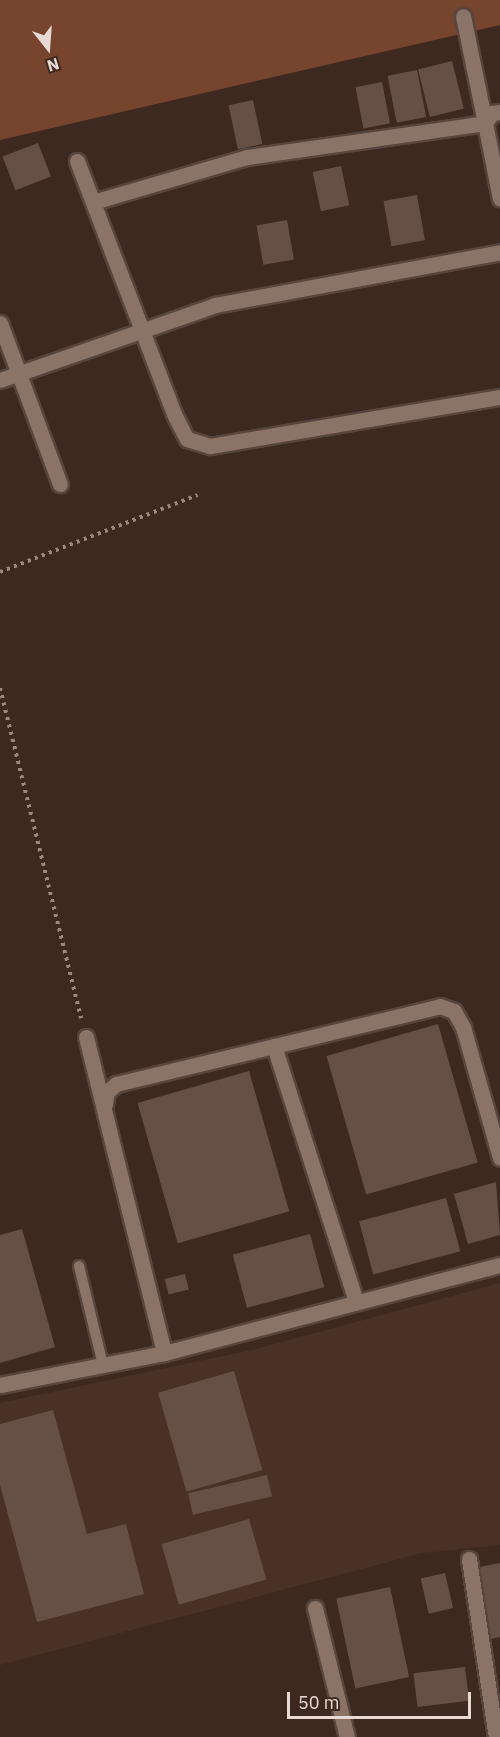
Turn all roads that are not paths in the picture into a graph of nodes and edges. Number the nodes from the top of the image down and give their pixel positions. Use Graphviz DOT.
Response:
graph roads {
  1 [pos="463,16"];
  2 [pos="500,112"];
  3 [pos="485,123"];
  4 [pos="77,161"];
  5 [pos="500,199"];
  6 [pos="93,202"];
  7 [pos="500,252"];
  8 [pos="0,323"];
  9 [pos="140,329"];
  10 [pos="18,374"];
  11 [pos="0,380"];
  12 [pos="500,397"];
  13 [pos="60,484"];
  14 [pos="86,1037"];
  15 [pos="274,1046"];
  16 [pos="105,1104"];
  17 [pos="500,1158"];
  18 [pos="500,1265"];
  19 [pos="79,1266"];
  20 [pos="356,1302"];
  21 [pos="164,1353"];
  22 [pos="103,1365"];
  23 [pos="0,1385"];
  24 [pos="469,1559"];
  25 [pos="315,1608"];
  26 [pos="347,1737"];
  27 [pos="496,1737"];
  1 -- 3 [label="street"];
  2 -- 3 [label="street"];
  3 -- 5 [label="street"];
  3 -- 6 [label="street"];
  4 -- 6 [label="street"];
  6 -- 9 [label="street"];
  7 -- 9 [label="street"];
  8 -- 10 [label="street"];
  9 -- 10 [label="street"];
  9 -- 12 [label="street"];
  10 -- 11 [label="street"];
  10 -- 13 [label="street"];
  14 -- 16 [label="street"];
  15 -- 16 [label="street"];
  15 -- 17 [label="street"];
  15 -- 20 [label="street"];
  16 -- 21 [label="street"];
  18 -- 20 [label="street"];
  19 -- 22 [label="lane"];
  20 -- 21 [label="street"];
  21 -- 22 [label="street"];
  22 -- 23 [label="street"];
  24 -- 27 [label="street"];
  25 -- 26 [label="street"];
}
